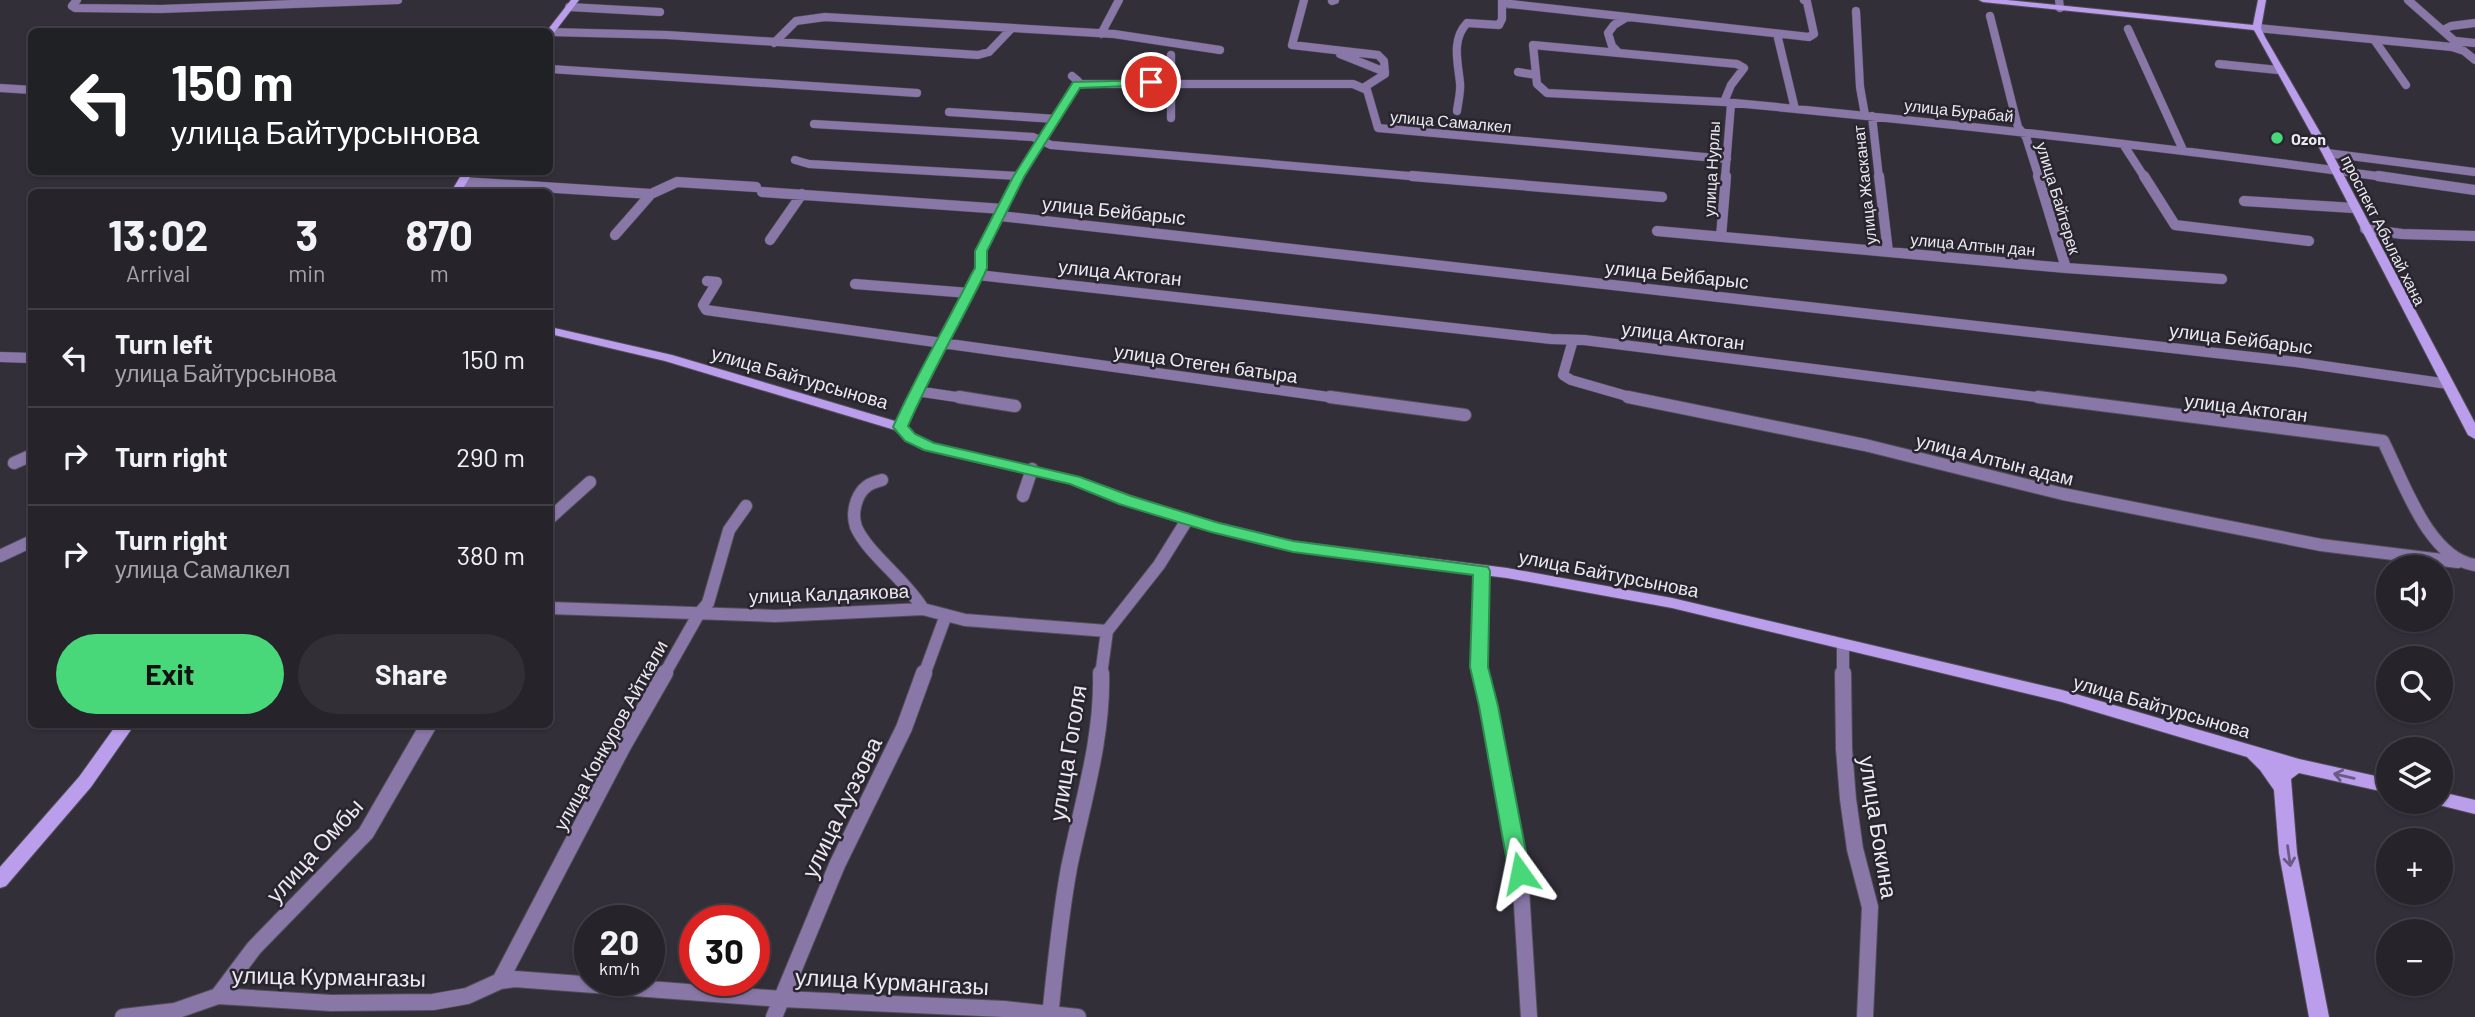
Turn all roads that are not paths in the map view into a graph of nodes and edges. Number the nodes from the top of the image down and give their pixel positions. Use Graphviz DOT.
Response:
graph roads {
  1 [pos="77,0"];
  2 [pos="398,0"];
  3 [pos="1119,0"];
  4 [pos="1304,0"];
  5 [pos="1804,0"];
  6 [pos="1983,0"];
  7 [pos="2262,0"];
  8 [pos="2407,0"];
  9 [pos="1502,2"];
  10 [pos="572,4"];
  11 [pos="2059,4"];
  12 [pos="1856,11"];
  13 [pos="660,12"];
  14 [pos="1990,16"];
  15 [pos="1627,17"];
  16 [pos="2475,23"];
  17 [pos="553,28"];
  18 [pos="2257,28"];
  19 [pos="1011,29"];
  20 [pos="2127,29"];
  21 [pos="2443,30"];
  22 [pos="553,32"];
  23 [pos="1777,33"];
  24 [pos="1101,34"];
  25 [pos="2375,41"];
  26 [pos="774,43"];
  27 [pos="2475,43"];
  28 [pos="2454,44"];
  29 [pos="1327,49"];
  30 [pos="1220,50"];
  31 [pos="1618,52"];
  32 [pos="1171,55"];
  33 [pos="2475,60"];
  34 [pos="2219,64"];
  35 [pos="553,69"];
  36 [pos="2278,70"];
  37 [pos="1385,72"];
  38 [pos="1518,72"];
  39 [pos="1536,75"];
  40 [pos="1171,82"];
  41 [pos="2406,85"];
  42 [pos="0,88"];
  43 [pos="1363,88"];
  44 [pos="28,90"];
  45 [pos="917,93"];
  46 [pos="1727,103"];
  47 [pos="1795,109"];
  48 [pos="1457,111"];
  49 [pos="949,112"];
  50 [pos="1869,116"];
  51 [pos="1171,118"];
  52 [pos="1056,119"];
  53 [pos="814,124"];
  54 [pos="2020,131"];
  55 [pos="1041,141"];
  56 [pos="2123,144"];
  57 [pos="2183,150"];
  58 [pos="2327,153"];
  59 [pos="1727,159"];
  60 [pos="795,160"];
  61 [pos="2335,170"];
  62 [pos="2475,172"];
  63 [pos="1020,176"];
  64 [pos="466,177"];
  65 [pos="2475,190"];
  66 [pos="651,194"];
  67 [pos="802,194"];
  68 [pos="1662,197"];
  69 [pos="2244,201"];
  70 [pos="2354,208"];
  71 [pos="1001,212"];
  72 [pos="2365,229"];
  73 [pos="1657,231"];
  74 [pos="615,235"];
  75 [pos="2475,236"];
  76 [pos="1721,237"];
  77 [pos="770,240"];
  78 [pos="2309,241"];
  79 [pos="1888,252"];
  80 [pos="2066,268"];
  81 [pos="978,275"];
  82 [pos="2222,279"];
  83 [pos="707,281"];
  84 [pos="855,284"];
  85 [pos="969,293"];
  86 [pos="553,332"];
  87 [pos="1573,340"];
  88 [pos="943,344"];
  89 [pos="0,357"];
  90 [pos="28,358"];
  91 [pos="2351,369"];
  92 [pos="2448,384"];
  93 [pos="916,390"];
  94 [pos="1015,406"];
  95 [pos="1465,415"];
  96 [pos="900,427"];
  97 [pos="2475,435"];
  98 [pos="28,457"];
  99 [pos="14,463"];
  100 [pos="1032,469"];
  101 [pos="882,480"];
  102 [pos="590,482"];
  103 [pos="1023,496"];
  104 [pos="746,506"];
  105 [pos="553,515"];
  106 [pos="1187,520"];
  107 [pos="28,543"];
  108 [pos="0,556"];
  109 [pos="2458,562"];
  110 [pos="2475,565"];
  111 [pos="1482,571"];
  112 [pos="553,608"];
  113 [pos="923,609"];
  114 [pos="698,615"];
  115 [pos="946,615"];
  116 [pos="1107,631"];
  117 [pos="1843,645"];
  118 [pos="124,728"];
  119 [pos="427,728"];
  120 [pos="2251,752"];
  121 [pos="2299,766"];
  122 [pos="2376,783"];
  123 [pos="2283,788"];
  124 [pos="2453,802"];
  125 [pos="2475,807"];
  126 [pos="0,880"];
  127 [pos="500,981"];
  128 [pos="218,996"];
  129 [pos="782,999"];
  130 [pos="1050,1016"];
  131 [pos="123,1017"];
  132 [pos="774,1017"];
  133 [pos="1078,1017"];
  134 [pos="1529,1017"];
  135 [pos="1865,1017"];
  136 [pos="2319,1017"];
  1 -- 2 [label="street"];
  3 -- 24 [label="street"];
  4 -- 29 [label="street"];
  5 -- 23 [label="street"];
  6 -- 11 [label="street"];
  7 -- 18 [label="street"];
  8 -- 21 [label="street"];
  9 -- 15 [label="street"];
  9 -- 48 [label="street"];
  10 -- 13 [label="street"];
  10 -- 17 [label="street"];
  11 -- 18 [label="street"];
  12 -- 50 [label="street, улица Жасканат"];
  14 -- 54 [label="street, улица Байтерек"];
  15 -- 23 [label="street"];
  15 -- 31 [label="street"];
  16 -- 21 [label="street"];
  18 -- 25 [label="street"];
  18 -- 36 [label="street, проспект Абылай хана"];
  19 -- 24 [label="street"];
  19 -- 26 [label="street"];
  19 -- 26 [label="street"];
  20 -- 57 [label="street"];
  21 -- 28 [label="street"];
  22 -- 26 [label="street"];
  23 -- 47 [label="street"];
  24 -- 30 [label="street"];
  25 -- 28 [label="street"];
  25 -- 41 [label="street"];
  27 -- 28 [label="street"];
  28 -- 33 [label="street"];
  29 -- 37 [label="street"];
  31 -- 39 [label="street"];
  31 -- 46 [label="street"];
  32 -- 40 [label="street"];
  34 -- 36 [label="street"];
  35 -- 45 [label="street"];
  36 -- 58 [label="street, проспект Абылай хана"];
  37 -- 43 [label="street"];
  38 -- 39 [label="street"];
  39 -- 46 [label="street, улица Бурабай"];
  40 -- 43 [label="street"];
  40 -- 51 [label="street"];
  40 -- 52 [label="street"];
  42 -- 44 [label="street"];
  43 -- 59 [label="street, улица Самалкел"];
  46 -- 47 [label="street, улица Бурабай"];
  46 -- 59 [label="street, улица Нурлы"];
  47 -- 50 [label="street, улица Бурабай"];
  49 -- 52 [label="street"];
  50 -- 54 [label="street, улица Бурабай"];
  50 -- 79 [label="street, улица Жасканат"];
  52 -- 55 [label="street"];
  53 -- 55 [label="street"];
  54 -- 56 [label="street, улица Бурабай"];
  54 -- 80 [label="street, улица Байтерек"];
  55 -- 63 [label="street"];
  55 -- 68 [label="street"];
  56 -- 57 [label="street, улица Бурабай"];
  56 -- 78 [label="street"];
  57 -- 61 [label="street, улица Бурабай"];
  58 -- 61 [label="street, проспект Абылай хана"];
  58 -- 62 [label="street"];
  59 -- 76 [label="street, улица Нурлы"];
  60 -- 63 [label="street"];
  61 -- 65 [label="street, улица Бурабай"];
  61 -- 70 [label="street, проспект Абылай хана"];
  63 -- 71 [label="street"];
  64 -- 66 [label="street"];
  66 -- 67 [label="street"];
  66 -- 74 [label="street"];
  67 -- 71 [label="street"];
  67 -- 77 [label="street"];
  69 -- 70 [label="street"];
  70 -- 72 [label="street, проспект Абылай хана"];
  71 -- 81 [label="street"];
  71 -- 91 [label="street, улица Бейбарыс"];
  72 -- 75 [label="street"];
  72 -- 92 [label="street, проспект Абылай хана"];
  73 -- 76 [label="street, улица Алтын дан"];
  76 -- 79 [label="street, улица Алтын дан"];
  79 -- 80 [label="street, улица Алтын дан"];
  80 -- 82 [label="street, улица Алтын дан"];
  81 -- 85 [label="street"];
  81 -- 87 [label="street, улица Актоган"];
  83 -- 88 [label="street, улица Отеген батыра"];
  84 -- 85 [label="street"];
  85 -- 88 [label="street"];
  86 -- 96 [label="street, улица Байтурсынова"];
  87 -- 109 [label="street, улица Алтын адам"];
  87 -- 109 [label="street, улица Актоган"];
  88 -- 93 [label="street"];
  88 -- 95 [label="street, улица Отеген батыра"];
  89 -- 90 [label="street"];
  91 -- 92 [label="street"];
  92 -- 97 [label="street, проспект Абылай хана"];
  93 -- 94 [label="street"];
  93 -- 96 [label="street"];
  96 -- 100 [label="street, улица Байтурсынова"];
  98 -- 99 [label="street"];
  100 -- 103 [label="street"];
  100 -- 106 [label="street, улица Байтурсынова"];
  101 -- 113 [label="street"];
  102 -- 105 [label="street"];
  104 -- 114 [label="street, улица Конкуров Айткали"];
  106 -- 111 [label="street, улица Байтурсынова"];
  106 -- 116 [label="street, улица Гоголя"];
  107 -- 108 [label="street"];
  109 -- 110 [label="street"];
  111 -- 117 [label="street, улица Байтурсынова"];
  111 -- 134 [label="street"];
  112 -- 114 [label="street, улица Калдаякова"];
  113 -- 114 [label="street, улица Калдаякова"];
  113 -- 115 [label="street, улица Калдаякова"];
  114 -- 127 [label="street, улица Конкуров Айткали"];
  115 -- 116 [label="street, улица Калдаякова"];
  115 -- 129 [label="street, улица Ауэзова"];
  116 -- 130 [label="street, улица Гоголя"];
  117 -- 120 [label="street, улица Байтурсынова"];
  117 -- 135 [label="street, улица Бокина"];
  118 -- 126 [label="street"];
  119 -- 128 [label="street, улица Омбы"];
  120 -- 121 [label="street, улица Байтурсынова"];
  120 -- 123 [label="street"];
  122 -- 121 [label="street, улица Байтурсынова, one-way"];
  121 -- 123 [label="street"];
  123 -- 136 [label="street, one-way"];
  124 -- 125 [label="street"];
  127 -- 128 [label="street, улица Курмангазы"];
  127 -- 129 [label="street, улица Курмангазы"];
  128 -- 131 [label="street, улица Курмангазы"];
  129 -- 130 [label="street, улица Курмангазы"];
  129 -- 132 [label="street, улица Ауэзова"];
  130 -- 133 [label="street, улица Курмангазы"];
}
